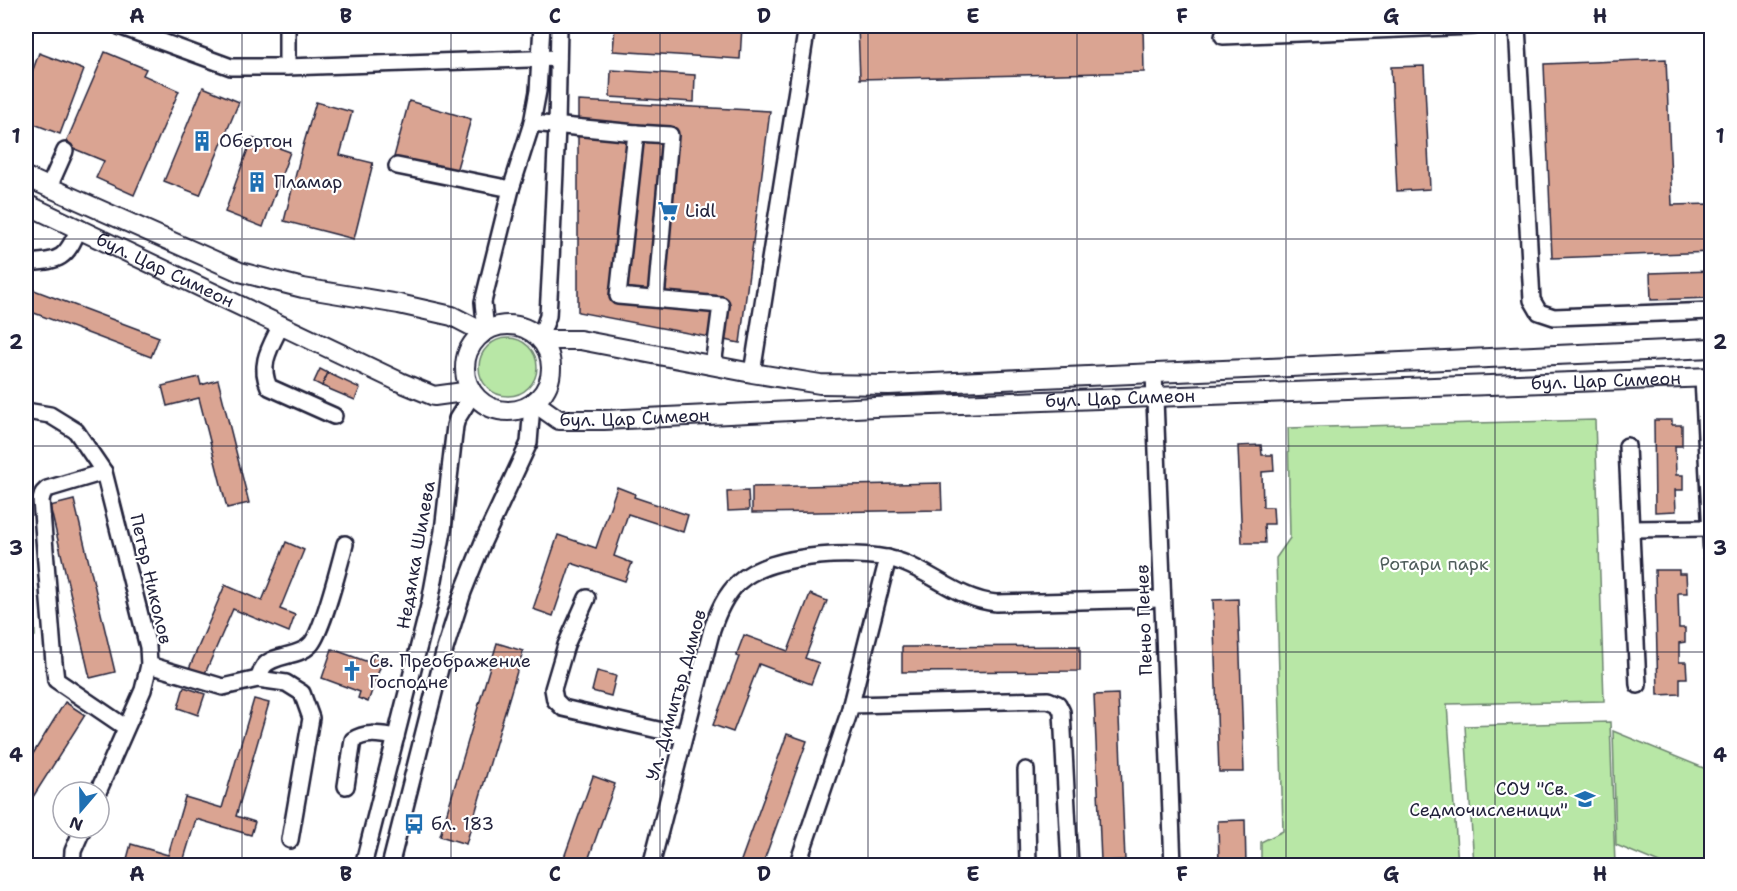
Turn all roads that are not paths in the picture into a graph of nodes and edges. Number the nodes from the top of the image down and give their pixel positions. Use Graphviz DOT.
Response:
graph roads {
  1 [pos="119,26"];
  2 [pos="287,26"];
  3 [pos="542,26"];
  4 [pos="559,26"];
  5 [pos="807,26"];
  6 [pos="1474,26"];
  7 [pos="1517,26"];
  8 [pos="1223,36"];
  9 [pos="541,58"];
  10 [pos="558,58"];
  11 [pos="287,67"];
  12 [pos="532,123"];
  13 [pos="557,126"];
  14 [pos="636,133"];
  15 [pos="65,151"];
  16 [pos="397,166"];
  17 [pos="26,177"];
  18 [pos="49,187"];
  19 [pos="511,189"];
  20 [pos="26,204"];
  21 [pos="79,228"];
  22 [pos="26,263"];
  23 [pos="656,299"];
  24 [pos="1712,311"];
  25 [pos="281,325"];
  26 [pos="485,331"];
  27 [pos="541,339"];
  28 [pos="1712,348"];
  29 [pos="713,366"];
  30 [pos="752,374"];
  31 [pos="1154,374"];
  32 [pos="1707,377"];
  33 [pos="472,392"];
  34 [pos="1155,398"];
  35 [pos="533,404"];
  36 [pos="26,411"];
  37 [pos="334,416"];
  38 [pos="1627,446"];
  39 [pos="104,472"];
  40 [pos="1710,528"];
  41 [pos="1630,529"];
  42 [pos="345,544"];
  43 [pos="1712,555"];
  44 [pos="888,558"];
  45 [pos="587,598"];
  46 [pos="1162,598"];
  47 [pos="149,665"];
  48 [pos="258,679"];
  49 [pos="1638,685"];
  50 [pos="851,705"];
  51 [pos="125,727"];
  52 [pos="684,736"];
  53 [pos="396,737"];
  54 [pos="1026,770"];
  55 [pos="103,780"];
  56 [pos="346,786"];
  57 [pos="78,840"];
  58 [pos="290,840"];
  59 [pos="656,864"];
  60 [pos="72,866"];
  61 [pos="363,866"];
  62 [pos="390,866"];
  63 [pos="797,866"];
  64 [pos="1028,866"];
  65 [pos="1070,866"];
  66 [pos="1173,866"];
  1 -- 11 [label="street"];
  2 -- 11 [label="street"];
  3 -- 9 [label="street"];
  4 -- 10 [label="street"];
  5 -- 30 [label="street"];
  6 -- 8 [label="street"];
  7 -- 24 [label="street"];
  9 -- 10 [label="street"];
  9 -- 11 [label="street"];
  9 -- 12 [label="street"];
  10 -- 13 [label="street"];
  12 -- 13 [label="street"];
  12 -- 19 [label="street"];
  13 -- 14 [label="street"];
  13 -- 27 [label="street"];
  14 -- 23 [label="street"];
  14 -- 23 [label="street"];
  15 -- 18 [label="street"];
  16 -- 19 [label="street"];
  17 -- 18 [label="main road, бул. Цар Симеон"];
  18 -- 26 [label="main road, бул. Цар Симеон"];
  19 -- 26 [label="street"];
  20 -- 21 [label="main road, бул. Цар Симеон"];
  21 -- 22 [label="street"];
  21 -- 25 [label="main road, бул. Цар Симеон"];
  23 -- 29 [label="street"];
  25 -- 33 [label="main road, бул. Цар Симеон"];
  25 -- 37 [label="street"];
  26 -- 27 [label="main road"];
  26 -- 33 [label="main road"];
  27 -- 29 [label="main road, бул. Цар Симеон"];
  27 -- 35 [label="main road"];
  28 -- 31 [label="main road, бул. Цар Симеон"];
  29 -- 30 [label="main road, бул. Цар Симеон"];
  30 -- 31 [label="main road, бул. Цар Симеон"];
  31 -- 34 [label="street, Пеньо Пенев"];
  32 -- 34 [label="main road, бул. Цар Симеон"];
  32 -- 40 [label="street"];
  33 -- 35 [label="main road"];
  33 -- 53 [label="street, Недялка Шилева"];
  34 -- 35 [label="main road, бул. Цар Симеон"];
  34 -- 46 [label="street, Пеньо Пенев"];
  35 -- 62 [label="street"];
  36 -- 39 [label="street, Петър Николов"];
  38 -- 41 [label="street"];
  39 -- 47 [label="street, Петър Николов"];
  39 -- 51 [label="street"];
  40 -- 41 [label="street"];
  40 -- 43 [label="street"];
  41 -- 49 [label="street"];
  42 -- 48 [label="street"];
  44 -- 46 [label="street, Ул. Димитър Димов"];
  44 -- 50 [label="street"];
  44 -- 52 [label="street, Ул. Димитър Димов"];
  45 -- 52 [label="street"];
  46 -- 66 [label="street, Пеньо Пенев"];
  47 -- 48 [label="street"];
  47 -- 51 [label="street, Петър Николов"];
  48 -- 58 [label="street"];
  50 -- 63 [label="street"];
  50 -- 65 [label="street"];
  51 -- 55 [label="street, Петър Николов"];
  52 -- 59 [label="street, Ул. Димитър Димов"];
  53 -- 56 [label="street"];
  53 -- 61 [label="street, Недялка Шилева"];
  54 -- 64 [label="street"];
  57 -- 60 [label="street"];
}
